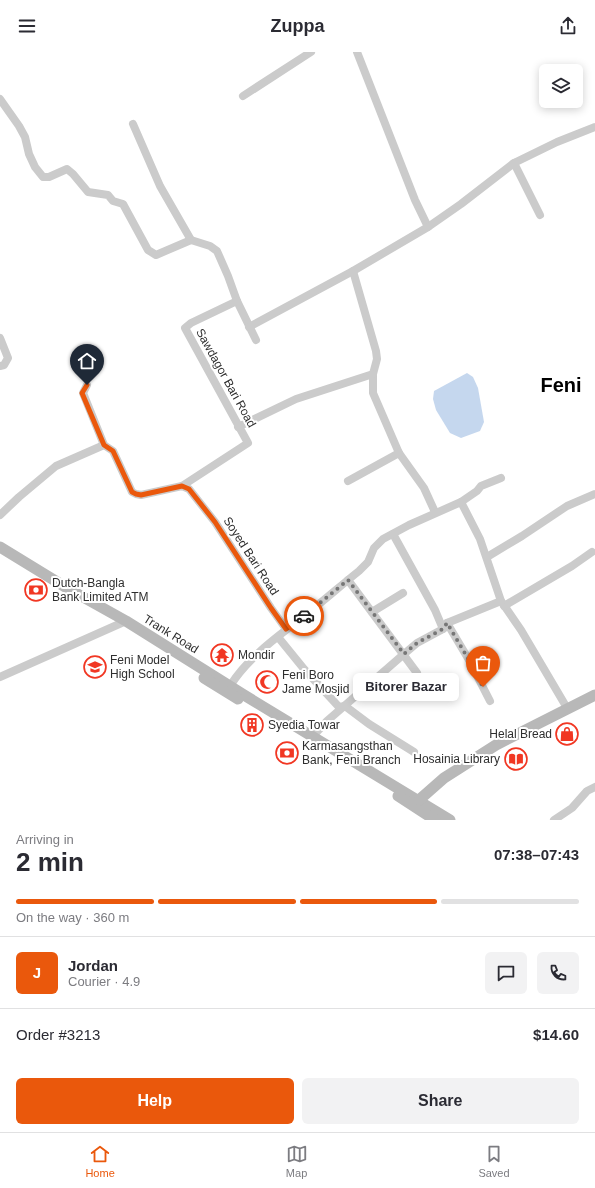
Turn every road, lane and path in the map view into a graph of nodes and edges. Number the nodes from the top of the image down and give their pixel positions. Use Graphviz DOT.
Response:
graph roads {
  1 [pos="311,52"];
  2 [pos="357,52"];
  3 [pos="243,96"];
  4 [pos="0,99"];
  5 [pos="133,124"];
  6 [pos="595,127"];
  7 [pos="514,163"];
  8 [pos="540,215"];
  9 [pos="428,227"];
  10 [pos="191,240"];
  11 [pos="353,271"];
  12 [pos="237,301"];
  13 [pos="249,327"];
  14 [pos="0,338"];
  15 [pos="256,340"];
  16 [pos="0,366"];
  17 [pos="373,374"];
  18 [pos="87,385"];
  19 [pos="238,426"];
  20 [pos="104,445"];
  21 [pos="399,453"];
  22 [pos="501,478"];
  23 [pos="348,481"];
  24 [pos="182,486"];
  25 [pos="595,494"];
  26 [pos="461,502"];
  27 [pos="435,512"];
  28 [pos="0,515"];
  29 [pos="393,534"];
  30 [pos="0,547"];
  31 [pos="592,552"];
  32 [pos="0,553"];
  33 [pos="487,557"];
  34 [pos="348,580"];
  35 [pos="403,593"];
  36 [pos="503,603"];
  37 [pos="372,612"];
  38 [pos="123,623"];
  39 [pos="445,626"];
  40 [pos="286,629"];
  41 [pos="278,637"];
  42 [pos="404,654"];
  43 [pos="417,673"];
  44 [pos="0,678"];
  45 [pos="230,686"];
  46 [pos="595,695"];
  47 [pos="490,701"];
  48 [pos="595,702"];
  49 [pos="345,706"];
  50 [pos="567,708"];
  51 [pos="313,736"];
  52 [pos="414,752"];
  53 [pos="595,787"];
  54 [pos="422,802"];
  55 [pos="435,820"];
  56 [pos="450,820"];
  57 [pos="554,820"];
  1 -- 3 [label="street"];
  2 -- 9 [label="street"];
  4 -- 10 [label="street"];
  5 -- 10 [label="street"];
  6 -- 7 [label="street"];
  7 -- 8 [label="street"];
  7 -- 9 [label="street"];
  9 -- 11 [label="street"];
  10 -- 12 [label="street"];
  11 -- 13 [label="street"];
  11 -- 17 [label="street"];
  12 -- 13 [label="street"];
  12 -- 19 [label="street, Sawdagor Bari Road"];
  13 -- 15 [label="street"];
  14 -- 16 [label="street"];
  17 -- 19 [label="street"];
  17 -- 21 [label="street"];
  18 -- 20 [label="street"];
  19 -- 24 [label="street, Sawdagor Bari Road"];
  20 -- 24 [label="street"];
  20 -- 28 [label="street"];
  21 -- 23 [label="street"];
  21 -- 27 [label="street"];
  22 -- 26 [label="street"];
  24 -- 40 [label="street, Soyed Bari Road"];
  25 -- 33 [label="street"];
  26 -- 27 [label="street"];
  26 -- 33 [label="street"];
  27 -- 29 [label="street"];
  29 -- 34 [label="street"];
  29 -- 39 [label="street"];
  30 -- 38 [label="main road, Trank Road"];
  31 -- 36 [label="street"];
  32 -- 38 [label="main road, Trank Road"];
  33 -- 36 [label="street"];
  34 -- 37 [label="street"];
  34 -- 40 [label="street"];
  35 -- 37 [label="street"];
  36 -- 39 [label="street"];
  36 -- 50 [label="street"];
  37 -- 42 [label="street"];
  38 -- 44 [label="street"];
  38 -- 45 [label="main road, Trank Road"];
  38 -- 55 [label="main road, Trank Road"];
  39 -- 42 [label="street"];
  39 -- 47 [label="street"];
  40 -- 41 [label="street"];
  41 -- 45 [label="street"];
  41 -- 49 [label="street"];
  42 -- 43 [label="street"];
  42 -- 49 [label="street"];
  45 -- 51 [label="main road, Trank Road"];
  46 -- 50 [label="main road"];
  48 -- 54 [label="main road"];
  49 -- 51 [label="street"];
  49 -- 52 [label="street"];
  50 -- 54 [label="main road"];
  51 -- 54 [label="main road, Trank Road"];
  53 -- 57 [label="street"];
  54 -- 56 [label="main road, Trank Road"];
}
